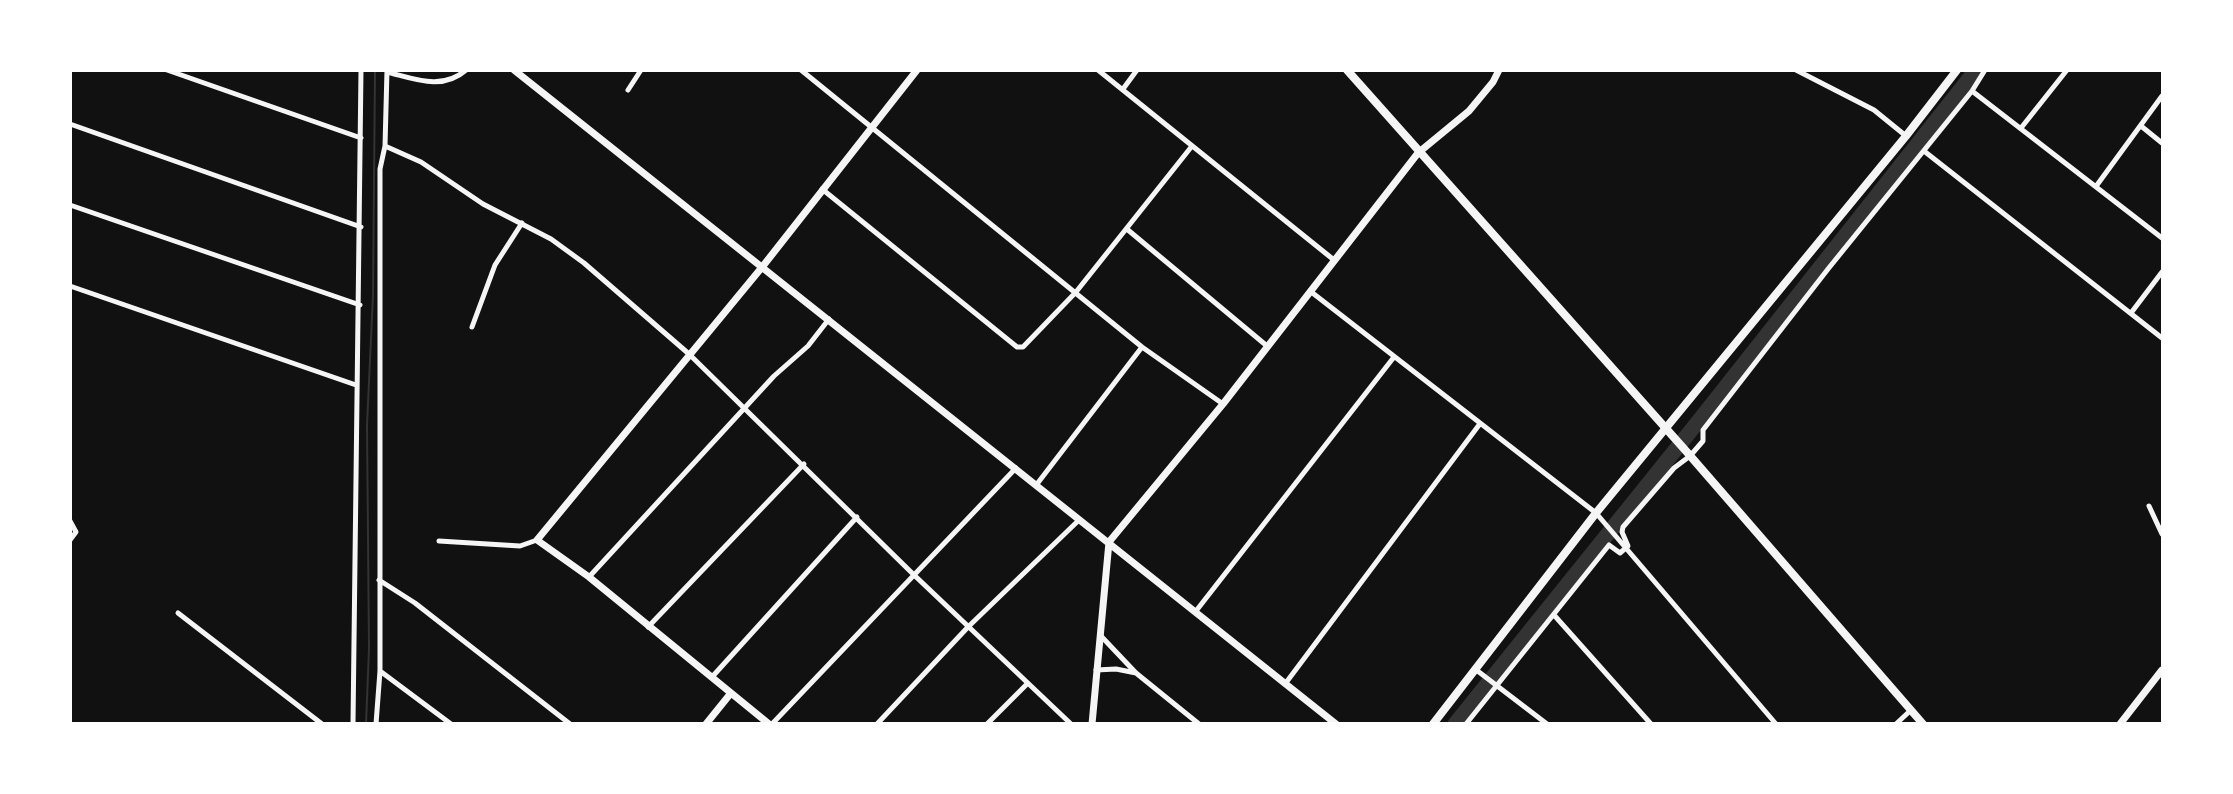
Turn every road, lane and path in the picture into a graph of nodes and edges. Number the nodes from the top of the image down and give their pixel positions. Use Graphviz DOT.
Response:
graph roads {
  1 [pos="167,70"];
  2 [pos="361,70"];
  3 [pos="466,70"];
  4 [pos="514,70"];
  5 [pos="641,70"];
  6 [pos="917,70"];
  7 [pos="1098,70"];
  8 [pos="1137,70"];
  9 [pos="1347,70"];
  10 [pos="1499,70"];
  11 [pos="1796,70"];
  12 [pos="1957,70"];
  13 [pos="1985,70"];
  14 [pos="2067,70"];
  15 [pos="387,71"];
  16 [pos="804,71"];
  17 [pos="1123,89"];
  18 [pos="628,90"];
  19 [pos="1972,91"];
  20 [pos="2163,96"];
  21 [pos="70,124"];
  22 [pos="2141,126"];
  23 [pos="872,127"];
  24 [pos="2021,128"];
  25 [pos="1906,136"];
  26 [pos="361,138"];
  27 [pos="2163,143"];
  28 [pos="385,146"];
  29 [pos="1192,146"];
  30 [pos="1924,151"];
  31 [pos="1419,153"];
  32 [pos="2097,185"];
  33 [pos="822,189"];
  34 [pos="70,205"];
  35 [pos="522,223"];
  36 [pos="361,227"];
  37 [pos="1128,230"];
  38 [pos="2163,238"];
  39 [pos="1334,260"];
  40 [pos="763,266"];
  41 [pos="2163,272"];
  42 [pos="70,286"];
  43 [pos="1310,291"];
  44 [pos="1076,292"];
  45 [pos="360,305"];
  46 [pos="2131,313"];
  47 [pos="829,318"];
  48 [pos="472,327"];
  49 [pos="2163,338"];
  50 [pos="1267,346"];
  51 [pos="1142,347"];
  52 [pos="689,354"];
  53 [pos="1394,357"];
  54 [pos="356,385"];
  55 [pos="1223,404"];
  56 [pos="743,409"];
  57 [pos="1479,424"];
  58 [pos="1665,429"];
  59 [pos="1688,454"];
  60 [pos="804,464"];
  61 [pos="1016,468"];
  62 [pos="1037,484"];
  63 [pos="2150,506"];
  64 [pos="1597,515"];
  65 [pos="857,517"];
  66 [pos="1079,520"];
  67 [pos="70,521"];
  68 [pos="2163,534"];
  69 [pos="70,540"];
  70 [pos="537,540"];
  71 [pos="439,541"];
  72 [pos="1109,542"];
  73 [pos="1625,550"];
  74 [pos="913,574"];
  75 [pos="589,577"];
  76 [pos="379,580"];
  77 [pos="1196,611"];
  78 [pos="178,613"];
  79 [pos="1554,615"];
  80 [pos="648,627"];
  81 [pos="968,627"];
  82 [pos="1099,633"];
  83 [pos="1475,669"];
  84 [pos="1096,670"];
  85 [pos="2163,670"];
  86 [pos="380,671"];
  87 [pos="1136,673"];
  88 [pos="712,677"];
  89 [pos="1027,684"];
  90 [pos="1285,684"];
  91 [pos="1497,685"];
  92 [pos="731,693"];
  93 [pos="1911,710"];
  94 [pos="322,723"];
  95 [pos="353,723"];
  96 [pos="376,723"];
  97 [pos="451,723"];
  98 [pos="570,723"];
  99 [pos="706,723"];
  100 [pos="770,723"];
  101 [pos="877,723"];
  102 [pos="987,723"];
  103 [pos="1071,723"];
  104 [pos="1092,723"];
  105 [pos="1199,723"];
  106 [pos="1336,723"];
  107 [pos="1433,723"];
  108 [pos="1466,723"];
  109 [pos="1547,723"];
  110 [pos="1651,723"];
  111 [pos="1776,723"];
  112 [pos="1896,723"];
  113 [pos="1923,723"];
  114 [pos="2120,723"];
  1 -- 26 [label="street"];
  2 -- 26 [label="street"];
  3 -- 15 [label="street"];
  4 -- 40 [label="street"];
  5 -- 18 [label="street"];
  6 -- 23 [label="street"];
  7 -- 17 [label="street"];
  8 -- 17 [label="street"];
  9 -- 31 [label="main road"];
  10 -- 31 [label="street"];
  11 -- 25 [label="street"];
  12 -- 25 [label="main road"];
  13 -- 19 [label="street"];
  14 -- 24 [label="street"];
  15 -- 28 [label="street"];
  16 -- 23 [label="street"];
  17 -- 29 [label="street"];
  19 -- 24 [label="street"];
  19 -- 30 [label="street"];
  20 -- 22 [label="street"];
  21 -- 36 [label="street"];
  22 -- 27 [label="street"];
  22 -- 32 [label="street"];
  23 -- 33 [label="street"];
  23 -- 44 [label="street"];
  24 -- 32 [label="street"];
  25 -- 58 [label="main road"];
  26 -- 36 [label="street"];
  28 -- 35 [label="street"];
  28 -- 76 [label="street"];
  29 -- 37 [label="street"];
  29 -- 39 [label="street"];
  30 -- 46 [label="street"];
  30 -- 59 [label="street"];
  31 -- 39 [label="street"];
  31 -- 58 [label="main road"];
  32 -- 38 [label="street"];
  33 -- 40 [label="street"];
  33 -- 44 [label="street"];
  34 -- 45 [label="street"];
  35 -- 48 [label="street"];
  35 -- 52 [label="street"];
  36 -- 45 [label="street"];
  37 -- 44 [label="street"];
  37 -- 50 [label="street"];
  39 -- 43 [label="street"];
  40 -- 47 [label="street"];
  40 -- 52 [label="street"];
  41 -- 46 [label="street"];
  42 -- 54 [label="street"];
  43 -- 50 [label="street"];
  43 -- 53 [label="street"];
  44 -- 51 [label="street"];
  45 -- 54 [label="street"];
  46 -- 49 [label="street"];
  47 -- 56 [label="street"];
  47 -- 61 [label="street"];
  50 -- 55 [label="street"];
  51 -- 55 [label="street"];
  51 -- 62 [label="street"];
  52 -- 56 [label="street"];
  52 -- 70 [label="street"];
  53 -- 57 [label="street"];
  53 -- 77 [label="street"];
  54 -- 95 [label="street"];
  55 -- 72 [label="street"];
  56 -- 60 [label="street"];
  56 -- 75 [label="street"];
  57 -- 64 [label="street"];
  57 -- 90 [label="street"];
  58 -- 59 [label="main road"];
  58 -- 64 [label="main road"];
  59 -- 73 [label="street"];
  59 -- 93 [label="main road"];
  60 -- 65 [label="street"];
  60 -- 80 [label="street"];
  61 -- 62 [label="street"];
  61 -- 74 [label="street"];
  62 -- 66 [label="street"];
  63 -- 68 [label="street"];
  64 -- 73 [label="street"];
  64 -- 83 [label="main road"];
  65 -- 74 [label="street"];
  65 -- 88 [label="street"];
  66 -- 72 [label="street"];
  66 -- 81 [label="street"];
  67 -- 69 [label="street"];
  70 -- 71 [label="street"];
  70 -- 75 [label="street"];
  72 -- 77 [label="street"];
  72 -- 82 [label="street"];
  73 -- 79 [label="street"];
  73 -- 111 [label="street"];
  74 -- 81 [label="street"];
  74 -- 100 [label="street"];
  75 -- 80 [label="street"];
  76 -- 86 [label="street"];
  76 -- 98 [label="street"];
  77 -- 90 [label="street"];
  78 -- 94 [label="street"];
  79 -- 91 [label="street"];
  79 -- 110 [label="street"];
  80 -- 88 [label="street"];
  81 -- 89 [label="street"];
  81 -- 101 [label="street"];
  82 -- 84 [label="street"];
  82 -- 87 [label="street"];
  83 -- 91 [label="street"];
  83 -- 107 [label="main road"];
  84 -- 87 [label="street"];
  84 -- 104 [label="street"];
  85 -- 114 [label="street"];
  86 -- 96 [label="street"];
  86 -- 97 [label="street"];
  87 -- 105 [label="street"];
  88 -- 92 [label="street"];
  89 -- 102 [label="street"];
  89 -- 103 [label="street"];
  90 -- 106 [label="street"];
  91 -- 108 [label="street"];
  91 -- 109 [label="street"];
  92 -- 99 [label="street"];
  92 -- 100 [label="street"];
  93 -- 112 [label="street"];
  93 -- 113 [label="main road"];
}
